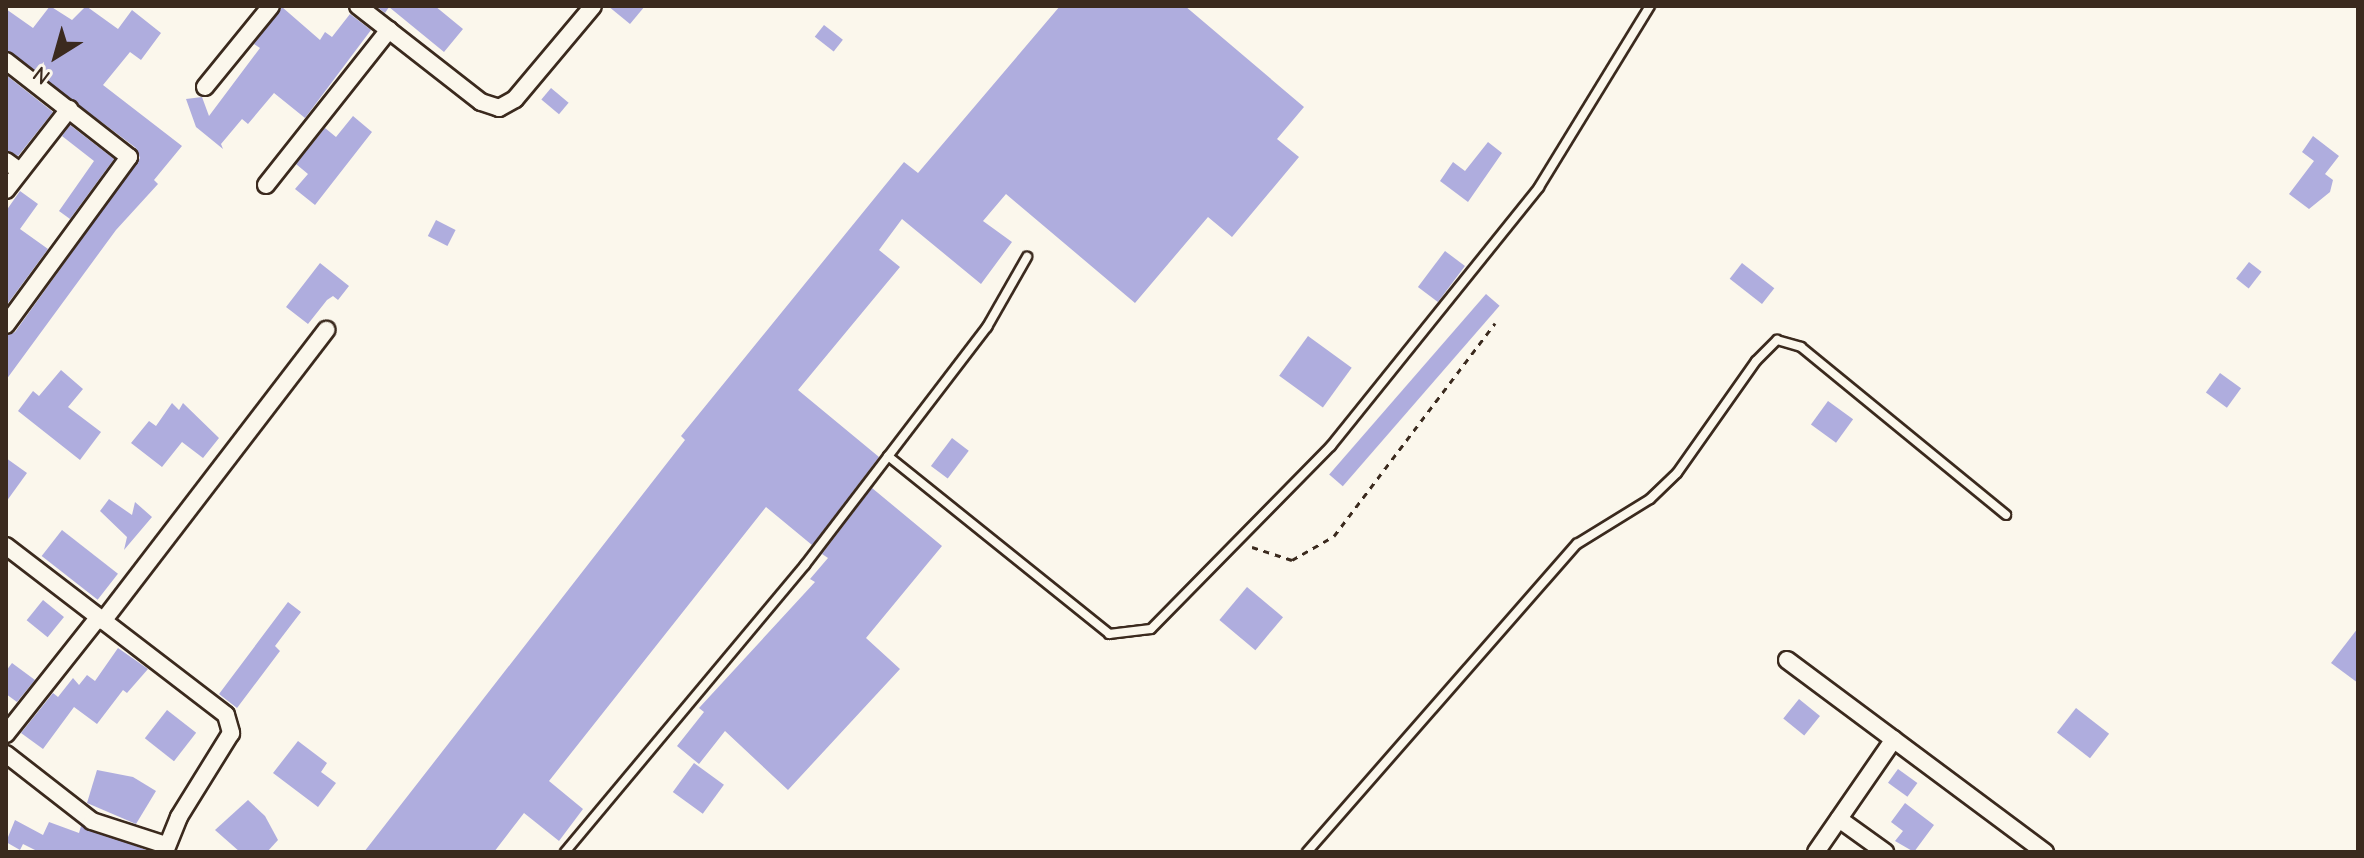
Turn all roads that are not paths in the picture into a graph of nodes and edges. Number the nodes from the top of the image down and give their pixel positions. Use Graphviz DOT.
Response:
graph roads {
  1 [pos="271,6"];
  2 [pos="358,6"];
  3 [pos="593,6"];
  4 [pos="1650,6"];
  5 [pos="389,30"];
  6 [pos="6,61"];
  7 [pos="205,87"];
  8 [pos="69,109"];
  9 [pos="6,161"];
  10 [pos="20,171"];
  11 [pos="266,185"];
  12 [pos="6,190"];
  13 [pos="1027,257"];
  14 [pos="6,325"];
  15 [pos="326,330"];
  16 [pos="888,456"];
  17 [pos="2006,515"];
  18 [pos="6,546"];
  19 [pos="101,620"];
  20 [pos="1787,660"];
  21 [pos="6,734"];
  22 [pos="1894,739"];
  23 [pos="6,754"];
  24 [pos="1839,819"];
  25 [pos="166,848"];
  26 [pos="565,852"];
  27 [pos="1307,852"];
  28 [pos="1816,852"];
  29 [pos="1885,852"];
  30 [pos="2045,852"];
  1 -- 7 [label="street"];
  2 -- 5 [label="street"];
  3 -- 5 [label="street"];
  4 -- 16 [label="lane"];
  5 -- 11 [label="street"];
  6 -- 8 [label="street"];
  8 -- 10 [label="street"];
  8 -- 14 [label="street"];
  9 -- 10 [label="street"];
  10 -- 12 [label="street"];
  13 -- 16 [label="lane"];
  15 -- 19 [label="street"];
  16 -- 26 [label="lane"];
  17 -- 27 [label="lane"];
  18 -- 19 [label="street"];
  19 -- 21 [label="street"];
  19 -- 25 [label="street"];
  20 -- 22 [label="street"];
  22 -- 24 [label="street"];
  22 -- 30 [label="street"];
  23 -- 25 [label="street"];
  24 -- 28 [label="street"];
  24 -- 29 [label="street"];
}
